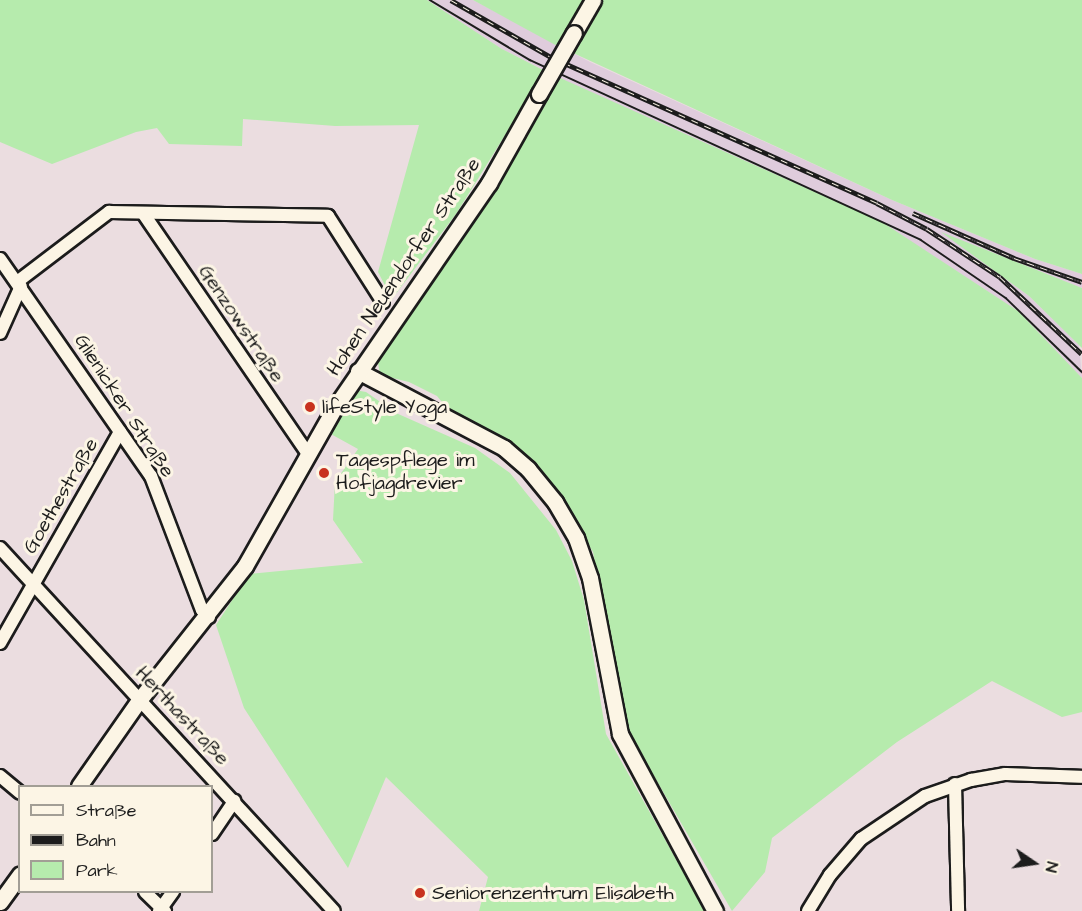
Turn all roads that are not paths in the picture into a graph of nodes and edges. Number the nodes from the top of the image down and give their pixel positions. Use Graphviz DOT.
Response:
graph roads {
  1 [pos="593,0"];
  2 [pos="143,213"];
  3 [pos="0,259"];
  4 [pos="19,284"];
  5 [pos="383,302"];
  6 [pos="0,333"];
  7 [pos="358,371"];
  8 [pos="120,432"];
  9 [pos="308,454"];
  10 [pos="0,548"];
  11 [pos="33,584"];
  12 [pos="209,617"];
  13 [pos="0,643"];
  14 [pos="140,699"];
  15 [pos="0,776"];
  16 [pos="1082,777"];
  17 [pos="955,784"];
  18 [pos="80,785"];
  19 [pos="18,791"];
  20 [pos="234,801"];
  21 [pos="213,832"];
  22 [pos="18,877"];
  23 [pos="147,893"];
  24 [pos="172,893"];
  25 [pos="0,902"];
  26 [pos="162,910"];
  27 [pos="334,911"];
  28 [pos="715,911"];
  29 [pos="808,911"];
  30 [pos="958,911"];
  1 -- 7 [label="main road, Hohen Neuendorfer Straße, bridge"];
  2 -- 4 [label="street"];
  2 -- 5 [label="street"];
  2 -- 9 [label="street, Genzowstraße"];
  3 -- 4 [label="street, Glienicker Straße"];
  4 -- 6 [label="street"];
  4 -- 8 [label="street, Glienicker Straße"];
  7 -- 9 [label="main road, Hohen Neuendorfer Straße"];
  7 -- 28 [label="main road"];
  8 -- 11 [label="street, Goethestraße"];
  8 -- 12 [label="street, Glienicker Straße"];
  9 -- 12 [label="main road, Hohen Neuendorfer Straße"];
  10 -- 11 [label="street, Herthastraße"];
  11 -- 13 [label="street, Goethestraße"];
  11 -- 14 [label="street, Herthastraße"];
  12 -- 14 [label="main road, Hohen Neuendorfer Straße"];
  14 -- 18 [label="main road, Hohen Neuendorfer Straße"];
  14 -- 20 [label="street, Herthastraße"];
  15 -- 19 [label="street"];
  16 -- 17 [label="street"];
  17 -- 29 [label="street"];
  17 -- 30 [label="street"];
  20 -- 21 [label="street"];
  20 -- 27 [label="street, Herthastraße"];
  22 -- 25 [label="main road"];
  23 -- 26 [label="street"];
  24 -- 26 [label="street"];
}
